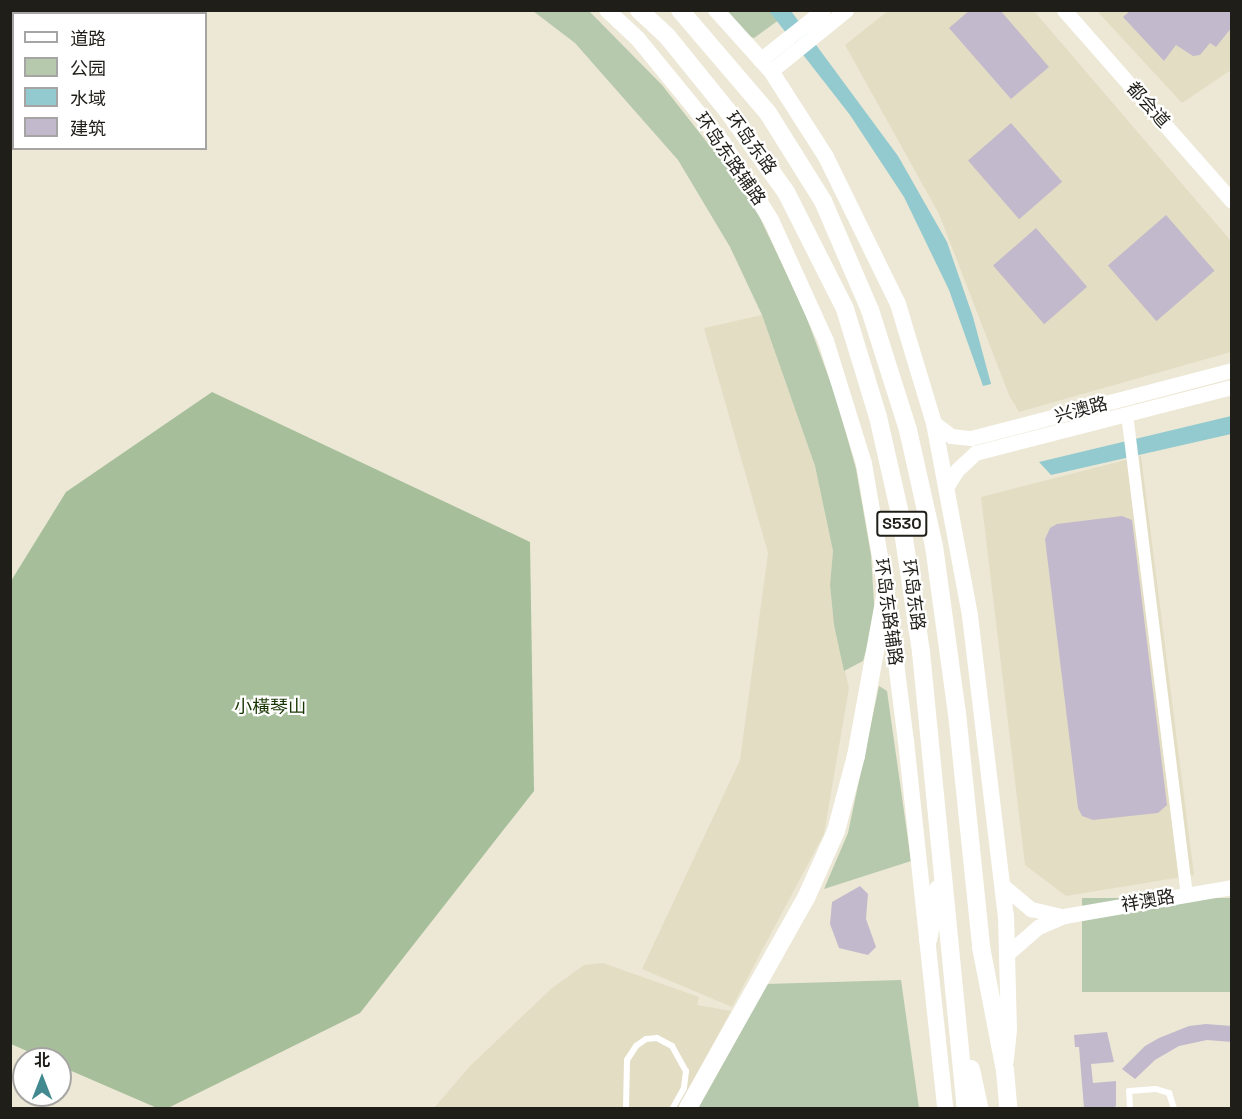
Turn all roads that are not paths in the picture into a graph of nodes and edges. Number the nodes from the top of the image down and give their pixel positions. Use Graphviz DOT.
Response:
graph roads {
  1 [pos="607,10"];
  2 [pos="639,10"];
  3 [pos="680,10"];
  4 [pos="716,10"];
  5 [pos="823,10"];
  6 [pos="846,10"];
  7 [pos="1064,10"];
  8 [pos="766,65"];
  9 [pos="1232,201"];
  10 [pos="1232,370"];
  11 [pos="1232,387"];
  12 [pos="1127,414"];
  13 [pos="934,423"];
  14 [pos="947,486"];
  15 [pos="886,591"];
  16 [pos="942,869"];
  17 [pos="1002,885"];
  18 [pos="1232,887"];
  19 [pos="1187,895"];
  20 [pos="1064,916"];
  21 [pos="928,940"];
  22 [pos="1007,954"];
  23 [pos="958,1017"];
  24 [pos="1005,1070"];
  25 [pos="626,1108"];
  26 [pos="673,1108"];
  27 [pos="688,1108"];
  28 [pos="945,1108"];
  29 [pos="966,1108"];
  30 [pos="979,1108"];
  31 [pos="1008,1108"];
  32 [pos="1130,1108"];
  33 [pos="1174,1108"];
  1 -- 15 [label="main road, 环岛东路辅路"];
  2 -- 16 [label="main road, 环岛东路 / S530"];
  3 -- 24 [label="main road, 环岛东路 / S530"];
  4 -- 8 [label="main road"];
  5 -- 8 [label="street"];
  6 -- 8 [label="street"];
  7 -- 9 [label="street, 都会道"];
  8 -- 13 [label="main road"];
  10 -- 13 [label="street, 兴澳路"];
  11 -- 12 [label="street, 兴澳路"];
  12 -- 14 [label="street, 兴澳路"];
  12 -- 19 [label="street"];
  13 -- 14 [label="main road"];
  14 -- 17 [label="main road"];
  15 -- 21 [label="main road, 环岛东路辅路"];
  15 -- 27 [label="main road"];
  16 -- 21 [label="main road"];
  16 -- 23 [label="main road, 环岛东路 / S530"];
  17 -- 20 [label="street, 祥澳路"];
  17 -- 22 [label="main road"];
  18 -- 19 [label="street, 祥澳路"];
  19 -- 20 [label="street, 祥澳路"];
  20 -- 22 [label="street, 祥澳路"];
  21 -- 28 [label="main road, 环岛东路辅路"];
  22 -- 24 [label="main road"];
  23 -- 29 [label="main road, 环岛东路 / S530"];
  23 -- 30 [label="main road"];
  24 -- 31 [label="main road, 环岛东路"];
  25 -- 26 [label="lane"];
  32 -- 33 [label="lane"];
}
